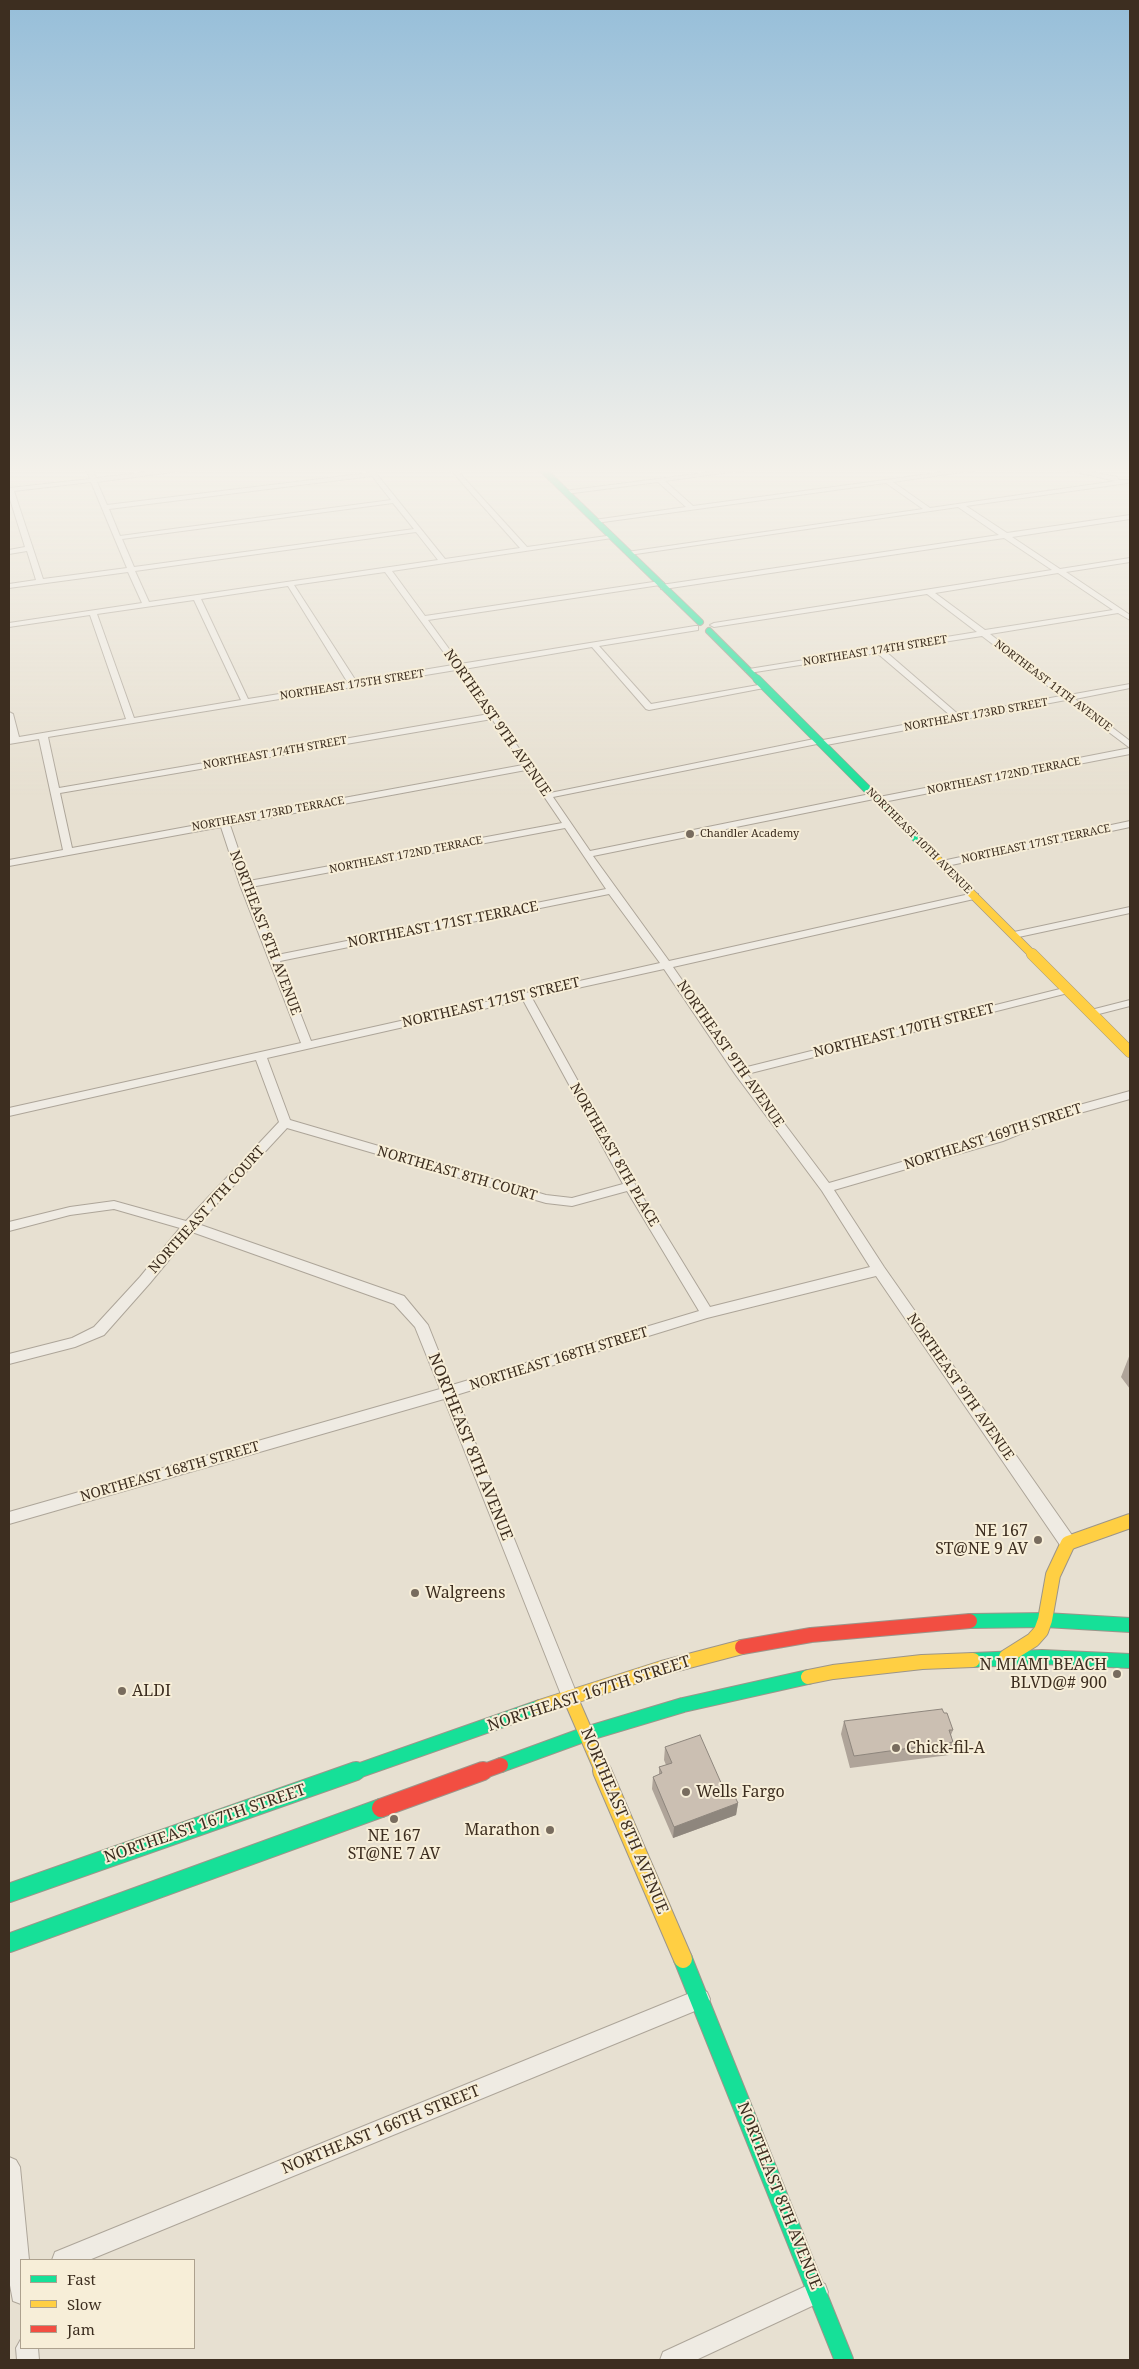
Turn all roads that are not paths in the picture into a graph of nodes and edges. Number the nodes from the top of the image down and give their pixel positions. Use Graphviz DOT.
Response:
graph roads {
  1 [pos="39,578"];
  2 [pos="74,578"];
  3 [pos="136,578"];
  4 [pos="335,578"];
  5 [pos="393,578"];
  6 [pos="654,578"];
  7 [pos="714,578"];
  8 [pos="1016,578"];
  9 [pos="1069,578"];
  10 [pos="40,582"];
  11 [pos="290,584"];
  12 [pos="662,585"];
  13 [pos="9,586"];
  14 [pos="928,591"];
  15 [pos="196,597"];
  16 [pos="146,605"];
  17 [pos="1119,611"];
  18 [pos="93,612"];
  19 [pos="424,618"];
  20 [pos="1130,618"];
  21 [pos="9,625"];
  22 [pos="704,627"];
  23 [pos="985,634"];
  24 [pos="594,645"];
  25 [pos="880,651"];
  26 [pos="457,668"];
  27 [pos="749,671"];
  28 [pos="354,684"];
  29 [pos="764,686"];
  30 [pos="1130,686"];
  31 [pos="1068,698"];
  32 [pos="246,703"];
  33 [pos="9,714"];
  34 [pos="494,716"];
  35 [pos="958,718"];
  36 [pos="131,722"];
  37 [pos="43,736"];
  38 [pos="12,741"];
  39 [pos="820,742"];
  40 [pos="1130,745"];
  41 [pos="1130,751"];
  42 [pos="528,766"];
  43 [pos="56,791"];
  44 [pos="547,796"];
  45 [pos="877,798"];
  46 [pos="224,822"];
  47 [pos="1130,824"];
  48 [pos="567,825"];
  49 [pos="68,851"];
  50 [pos="587,854"];
  51 [pos="9,863"];
  52 [pos="942,864"];
  53 [pos="245,885"];
  54 [pos="612,891"];
  55 [pos="974,896"];
  56 [pos="1130,910"];
  57 [pos="1014,936"];
  58 [pos="274,959"];
  59 [pos="666,964"];
  60 [pos="1068,990"];
  61 [pos="525,995"];
  62 [pos="1130,1004"];
  63 [pos="1091,1013"];
  64 [pos="308,1045"];
  65 [pos="1130,1052"];
  66 [pos="260,1055"];
  67 [pos="740,1072"];
  68 [pos="1130,1095"];
  69 [pos="9,1112"];
  70 [pos="285,1123"];
  71 [pos="630,1186"];
  72 [pos="826,1188"];
  73 [pos="9,1226"];
  74 [pos="189,1226"];
  75 [pos="879,1270"];
  76 [pos="707,1313"];
  77 [pos="9,1360"];
  78 [pos="449,1392"];
  79 [pos="9,1518"];
  80 [pos="1130,1521"];
  81 [pos="1068,1543"];
  82 [pos="1045,1620"];
  83 [pos="1130,1625"];
  84 [pos="1006,1657"];
  85 [pos="1130,1661"];
  86 [pos="570,1697"];
  87 [pos="586,1734"];
  88 [pos="29,1886"];
  89 [pos="9,1893"];
  90 [pos="9,1907"];
  91 [pos="9,1942"];
  92 [pos="700,1999"];
  93 [pos="9,2167"];
  94 [pos="65,2259"];
  95 [pos="18,2283"];
  96 [pos="817,2292"];
  97 [pos="672,2360"];
  98 [pos="844,2360"];
  1 -- 10 [label="street"];
  2 -- 10 [label="street"];
  3 -- 16 [label="street"];
  4 -- 11 [label="street"];
  5 -- 19 [label="street, NORTHEAST 9TH AVENUE"];
  6 -- 12 [label="street, NORTHEAST 10TH AVENUE"];
  7 -- 12 [label="street"];
  8 -- 14 [label="street, NORTHEAST 175TH STREET"];
  9 -- 17 [label="street"];
  10 -- 13 [label="street"];
  11 -- 15 [label="street"];
  11 -- 28 [label="street"];
  12 -- 19 [label="street"];
  12 -- 22 [label="street, NORTHEAST 10TH AVENUE"];
  14 -- 22 [label="street, NORTHEAST 175TH STREET"];
  14 -- 23 [label="street, NORTHEAST 11TH AVENUE"];
  15 -- 16 [label="street"];
  15 -- 32 [label="street"];
  16 -- 18 [label="street"];
  17 -- 20 [label="street"];
  17 -- 23 [label="street, NORTHEAST 174TH STREET"];
  18 -- 21 [label="street"];
  18 -- 36 [label="street"];
  19 -- 26 [label="street, NORTHEAST 9TH AVENUE"];
  22 -- 24 [label="street, NORTHEAST 175TH STREET"];
  22 -- 27 [label="street, NORTHEAST 10TH AVENUE"];
  23 -- 25 [label="street, NORTHEAST 174TH STREET"];
  23 -- 31 [label="street, NORTHEAST 11TH AVENUE"];
  24 -- 26 [label="street, NORTHEAST 175TH STREET"];
  24 -- 29 [label="street"];
  25 -- 27 [label="street, NORTHEAST 174TH STREET"];
  25 -- 35 [label="street"];
  26 -- 28 [label="street, NORTHEAST 175TH STREET"];
  26 -- 34 [label="street, NORTHEAST 9TH AVENUE"];
  27 -- 29 [label="street, NORTHEAST 10TH AVENUE"];
  28 -- 32 [label="street, NORTHEAST 175TH STREET"];
  29 -- 39 [label="street, NORTHEAST 10TH AVENUE"];
  30 -- 31 [label="street, NORTHEAST 173RD STREET"];
  31 -- 35 [label="street, NORTHEAST 173RD STREET"];
  31 -- 40 [label="street, NORTHEAST 11TH AVENUE"];
  32 -- 36 [label="street, NORTHEAST 175TH STREET"];
  33 -- 38 [label="street"];
  34 -- 42 [label="street, NORTHEAST 9TH AVENUE"];
  34 -- 43 [label="street, NORTHEAST 174TH STREET"];
  35 -- 39 [label="street, NORTHEAST 173RD STREET"];
  36 -- 37 [label="street, NORTHEAST 175TH STREET"];
  37 -- 38 [label="street, NORTHEAST 175TH STREET"];
  37 -- 43 [label="street"];
  39 -- 44 [label="street, NORTHEAST 173RD STREET"];
  39 -- 45 [label="street, NORTHEAST 10TH AVENUE"];
  41 -- 45 [label="street, NORTHEAST 172ND TERRACE"];
  42 -- 44 [label="street, NORTHEAST 9TH AVENUE"];
  42 -- 46 [label="street, NORTHEAST 173RD TERRACE"];
  43 -- 49 [label="street"];
  44 -- 48 [label="street, NORTHEAST 9TH AVENUE"];
  45 -- 50 [label="street, NORTHEAST 172ND TERRACE"];
  45 -- 52 [label="street, NORTHEAST 10TH AVENUE"];
  46 -- 49 [label="street, NORTHEAST 173RD TERRACE"];
  46 -- 53 [label="street, NORTHEAST 8TH AVENUE"];
  47 -- 52 [label="street, NORTHEAST 171ST TERRACE"];
  48 -- 50 [label="street, NORTHEAST 9TH AVENUE"];
  48 -- 53 [label="street, NORTHEAST 172ND TERRACE"];
  49 -- 51 [label="street, NORTHEAST 173RD TERRACE"];
  50 -- 54 [label="street, NORTHEAST 9TH AVENUE"];
  52 -- 55 [label="street, NORTHEAST 10TH AVENUE"];
  53 -- 58 [label="street, NORTHEAST 8TH AVENUE"];
  54 -- 58 [label="street, NORTHEAST 171ST TERRACE"];
  54 -- 59 [label="street, NORTHEAST 9TH AVENUE"];
  55 -- 57 [label="street, NORTHEAST 10TH AVENUE"];
  55 -- 59 [label="street, NORTHEAST 171ST STREET"];
  56 -- 57 [label="street"];
  57 -- 60 [label="street, NORTHEAST 10TH AVENUE"];
  58 -- 64 [label="street, NORTHEAST 8TH AVENUE"];
  59 -- 61 [label="street, NORTHEAST 171ST STREET"];
  59 -- 67 [label="street, NORTHEAST 9TH AVENUE"];
  60 -- 63 [label="street, NORTHEAST 10TH AVENUE"];
  60 -- 67 [label="street, NORTHEAST 170TH STREET"];
  61 -- 64 [label="street, NORTHEAST 171ST STREET"];
  61 -- 71 [label="street, NORTHEAST 8TH PLACE"];
  62 -- 63 [label="street"];
  63 -- 65 [label="street, NORTHEAST 10TH AVENUE"];
  64 -- 66 [label="street, NORTHEAST 171ST STREET"];
  66 -- 69 [label="street, NORTHEAST 171ST STREET"];
  66 -- 70 [label="street"];
  67 -- 72 [label="street, NORTHEAST 9TH AVENUE"];
  68 -- 72 [label="street, NORTHEAST 169TH STREET"];
  70 -- 71 [label="street, NORTHEAST 8TH COURT"];
  70 -- 74 [label="street, NORTHEAST 7TH COURT"];
  71 -- 76 [label="street, NORTHEAST 8TH PLACE"];
  72 -- 75 [label="street, NORTHEAST 9TH AVENUE"];
  73 -- 74 [label="street"];
  74 -- 77 [label="street, NORTHEAST 7TH COURT"];
  74 -- 78 [label="street, NORTHEAST 8TH AVENUE"];
  75 -- 76 [label="street, NORTHEAST 168TH STREET"];
  75 -- 81 [label="street, NORTHEAST 9TH AVENUE"];
  76 -- 78 [label="street, NORTHEAST 168TH STREET"];
  78 -- 79 [label="street, NORTHEAST 168TH STREET"];
  78 -- 86 [label="street, NORTHEAST 8TH AVENUE"];
  80 -- 81 [label="street"];
  81 -- 82 [label="street"];
  82 -- 83 [label="street, NORTHEAST 167TH STREET"];
  82 -- 84 [label="street"];
  82 -- 86 [label="street, NORTHEAST 167TH STREET"];
  84 -- 85 [label="street"];
  84 -- 87 [label="street"];
  86 -- 87 [label="street, NORTHEAST 8TH AVENUE"];
  86 -- 88 [label="street, NORTHEAST 167TH STREET"];
  87 -- 91 [label="street"];
  87 -- 92 [label="street, NORTHEAST 8TH AVENUE"];
  88 -- 89 [label="street, NORTHEAST 167TH STREET"];
  88 -- 90 [label="street"];
  92 -- 94 [label="street, NORTHEAST 166TH STREET"];
  92 -- 96 [label="street, NORTHEAST 8TH AVENUE"];
  93 -- 95 [label="street"];
  96 -- 97 [label="street"];
  96 -- 98 [label="street, NORTHEAST 8TH AVENUE"];
}
